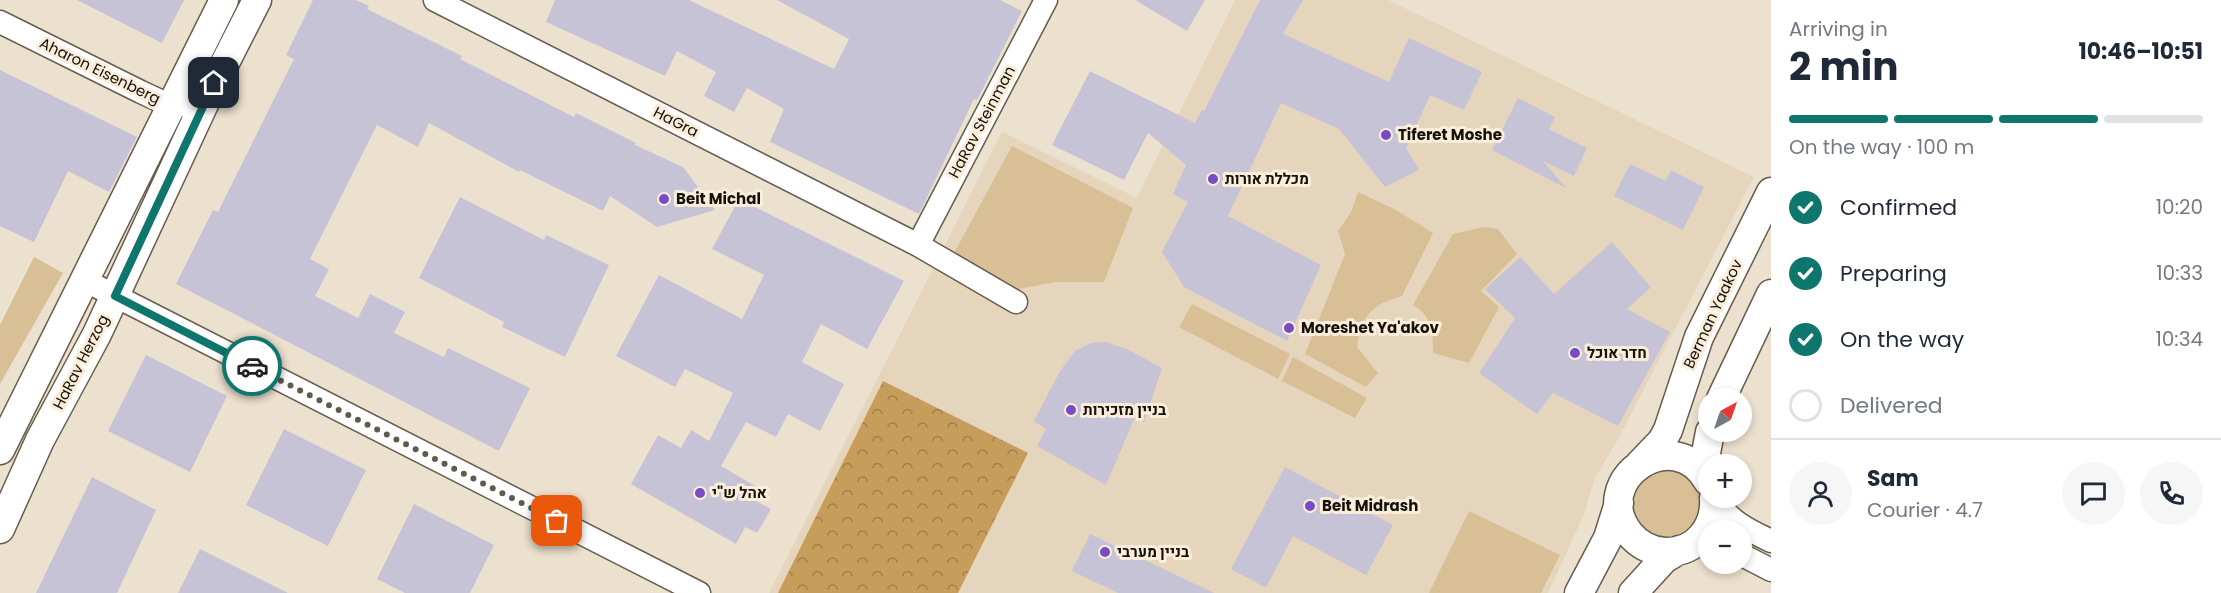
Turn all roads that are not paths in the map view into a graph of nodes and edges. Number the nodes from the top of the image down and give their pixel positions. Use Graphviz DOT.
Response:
graph roads {
  1 [pos="224,0"];
  2 [pos="257,0"];
  3 [pos="435,0"];
  4 [pos="1046,0"];
  5 [pos="0,22"];
  6 [pos="204,104"];
  7 [pos="171,106"];
  8 [pos="1771,192"];
  9 [pos="918,245"];
  10 [pos="86,281"];
  11 [pos="1771,294"];
  12 [pos="115,296"];
  13 [pos="1016,302"];
  14 [pos="1726,388"];
  15 [pos="40,440"];
  16 [pos="1,447"];
  17 [pos="1639,465"];
  18 [pos="1698,472"];
  19 [pos="1619,503"];
  20 [pos="1710,508"];
  21 [pos="1721,508"];
  22 [pos="0,529"];
  23 [pos="1771,541"];
  24 [pos="1691,548"];
  25 [pos="1752,560"];
  26 [pos="1771,570"];
  27 [pos="699,593"];
  28 [pos="1579,593"];
  29 [pos="1633,593"];
  1 -- 7 [label="street"];
  2 -- 6 [label="street, HaRav Herzog"];
  3 -- 9 [label="street, HaGra"];
  4 -- 9 [label="street, HaRav Steinman"];
  5 -- 7 [label="street, Aharon Eisenberg"];
  6 -- 7 [label="street, Aharon Eisenberg"];
  6 -- 12 [label="street, HaRav Herzog"];
  7 -- 10 [label="street"];
  8 -- 17 [label="street, Berman Yaakov"];
  9 -- 13 [label="street, HaGra"];
  10 -- 12 [label="street"];
  10 -- 16 [label="street"];
  11 -- 14 [label="street"];
  12 -- 15 [label="street, HaRav Herzog"];
  12 -- 27 [label="street"];
  15 -- 16 [label="street"];
  15 -- 22 [label="street, HaRav Herzog"];
  17 -- 18 [label="street"];
  17 -- 19 [label="street"];
  19 -- 24 [label="street"];
  19 -- 28 [label="street"];
  20 -- 24 [label="street"];
  21 -- 23 [label="street"];
  24 -- 29 [label="street"];
  25 -- 26 [label="street"];
}
